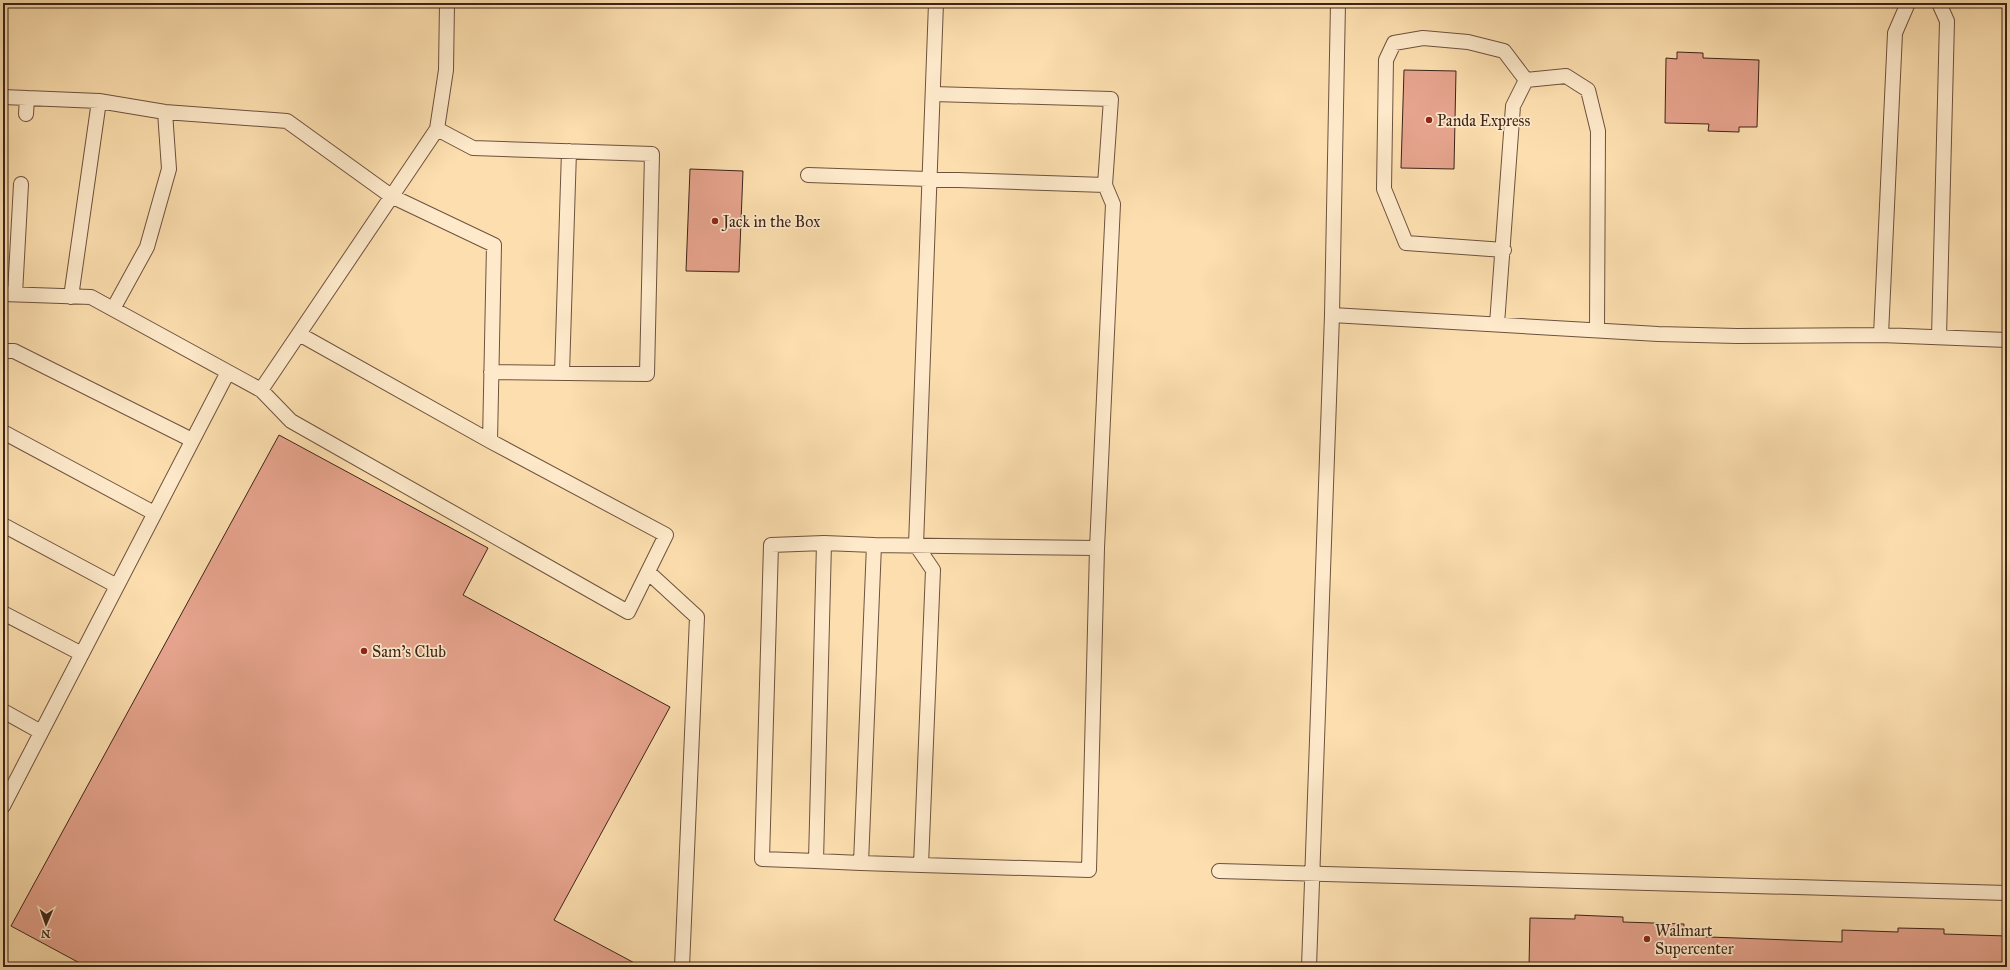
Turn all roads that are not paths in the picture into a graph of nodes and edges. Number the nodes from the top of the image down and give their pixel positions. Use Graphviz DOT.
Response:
graph roads {
  1 [pos="447,3"];
  2 [pos="936,3"];
  3 [pos="1338,3"];
  4 [pos="1908,3"];
  5 [pos="1939,3"];
  6 [pos="1526,80"];
  7 [pos="933,94"];
  8 [pos="3,97"];
  9 [pos="27,98"];
  10 [pos="99,101"];
  11 [pos="165,112"];
  12 [pos="26,114"];
  13 [pos="437,129"];
  14 [pos="569,151"];
  15 [pos="808,175"];
  16 [pos="929,179"];
  17 [pos="21,184"];
  18 [pos="1105,185"];
  19 [pos="391,196"];
  20 [pos="1504,250"];
  21 [pos="9,294"];
  22 [pos="71,297"];
  23 [pos="114,309"];
  24 [pos="1332,315"];
  25 [pos="1498,324"];
  26 [pos="1597,330"];
  27 [pos="299,334"];
  28 [pos="1881,334"];
  29 [pos="1939,337"];
  30 [pos="2007,340"];
  31 [pos="3,351"];
  32 [pos="228,372"];
  33 [pos="491,372"];
  34 [pos="562,373"];
  35 [pos="261,390"];
  36 [pos="3,432"];
  37 [pos="192,440"];
  38 [pos="490,441"];
  39 [pos="154,513"];
  40 [pos="3,525"];
  41 [pos="824,544"];
  42 [pos="874,545"];
  43 [pos="916,545"];
  44 [pos="1097,548"];
  45 [pos="648,572"];
  46 [pos="117,586"];
  47 [pos="3,613"];
  48 [pos="82,654"];
  49 [pos="3,711"];
  50 [pos="41,732"];
  51 [pos="4,801"];
  52 [pos="816,861"];
  53 [pos="861,863"];
  54 [pos="921,865"];
  55 [pos="1219,871"];
  56 [pos="1311,873"];
  57 [pos="2007,893"];
  58 [pos="682,967"];
  59 [pos="1309,967"];
  1 -- 13 [label="lane"];
  2 -- 7 [label="lane"];
  3 -- 24 [label="lane"];
  4 -- 28 [label="lane"];
  5 -- 29 [label="lane"];
  6 -- 20 [label="lane"];
  6 -- 20 [label="lane"];
  6 -- 26 [label="lane"];
  7 -- 16 [label="lane"];
  7 -- 18 [label="lane"];
  8 -- 9 [label="lane"];
  9 -- 10 [label="lane"];
  9 -- 12 [label="lane"];
  10 -- 11 [label="lane"];
  10 -- 22 [label="lane"];
  11 -- 19 [label="lane"];
  11 -- 23 [label="lane"];
  13 -- 14 [label="lane"];
  13 -- 19 [label="lane"];
  14 -- 34 [label="lane"];
  14 -- 34 [label="lane"];
  15 -- 16 [label="lane"];
  16 -- 18 [label="lane"];
  16 -- 43 [label="lane"];
  17 -- 21 [label="lane"];
  18 -- 44 [label="lane"];
  19 -- 27 [label="lane"];
  19 -- 33 [label="lane"];
  20 -- 25 [label="lane"];
  21 -- 22 [label="lane"];
  22 -- 23 [label="lane"];
  23 -- 32 [label="lane"];
  24 -- 25 [label="lane"];
  24 -- 56 [label="lane"];
  25 -- 26 [label="lane"];
  26 -- 28 [label="lane"];
  27 -- 35 [label="lane"];
  27 -- 38 [label="lane"];
  28 -- 29 [label="lane"];
  29 -- 30 [label="lane"];
  31 -- 37 [label="lane"];
  32 -- 35 [label="lane"];
  32 -- 37 [label="lane"];
  33 -- 34 [label="lane"];
  33 -- 38 [label="lane"];
  35 -- 45 [label="lane"];
  36 -- 39 [label="lane"];
  37 -- 39 [label="lane"];
  38 -- 45 [label="lane"];
  39 -- 46 [label="lane"];
  40 -- 46 [label="lane"];
  41 -- 42 [label="lane"];
  41 -- 52 [label="lane"];
  41 -- 52 [label="lane"];
  42 -- 43 [label="lane"];
  42 -- 53 [label="lane"];
  43 -- 44 [label="lane"];
  43 -- 54 [label="lane"];
  44 -- 54 [label="lane"];
  45 -- 58 [label="lane"];
  46 -- 48 [label="lane"];
  47 -- 48 [label="lane"];
  48 -- 50 [label="lane"];
  49 -- 50 [label="lane"];
  50 -- 51 [label="lane"];
  52 -- 53 [label="lane"];
  53 -- 54 [label="lane"];
  55 -- 56 [label="lane"];
  56 -- 57 [label="lane"];
  56 -- 59 [label="lane"];
}
